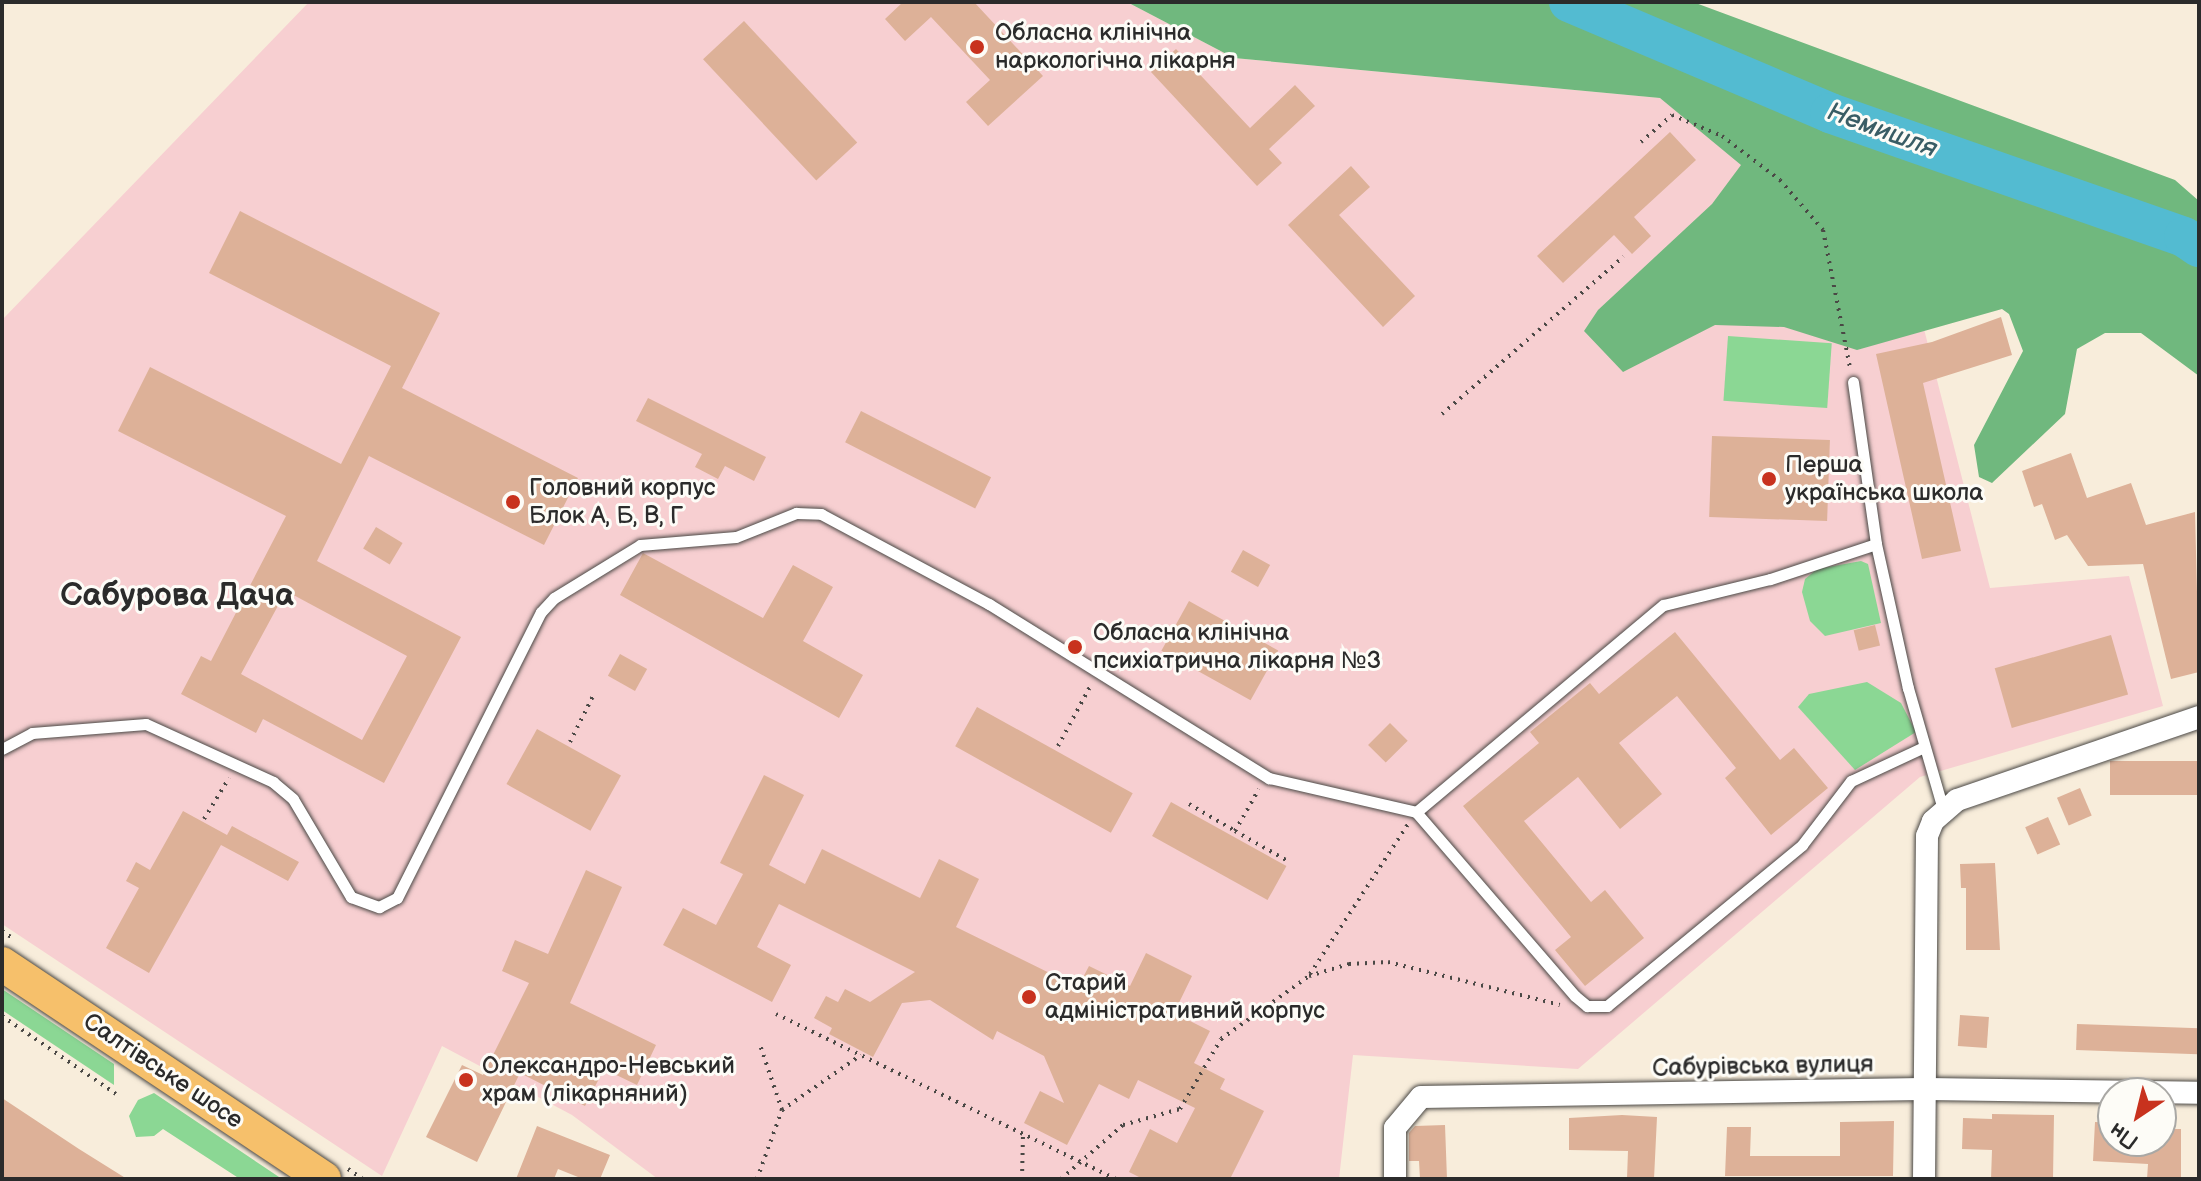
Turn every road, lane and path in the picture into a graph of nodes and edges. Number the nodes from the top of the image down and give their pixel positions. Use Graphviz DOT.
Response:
graph roads {
  1 [pos="1641,142"];
  2 [pos="1623,257"];
  3 [pos="1853,382"];
  4 [pos="1442,414"];
  5 [pos="1876,544"];
  6 [pos="1098,672"];
  7 [pos="594,694"];
  8 [pos="2199,717"];
  9 [pos="570,742"];
  10 [pos="1058,746"];
  11 [pos="1924,747"];
  12 [pos="2,749"];
  13 [pos="236,765"];
  14 [pos="1266,776"];
  15 [pos="1189,804"];
  16 [pos="1943,809"];
  17 [pos="1416,812"];
  18 [pos="204,819"];
  19 [pos="1235,831"];
  20 [pos="1286,860"];
  21 [pos="2,964"];
  22 [pos="1309,976"];
  23 [pos="1587,1006"];
  24 [pos="776,1014"];
  25 [pos="2,1016"];
  26 [pos="760,1045"];
  27 [pos="861,1055"];
  28 [pos="1927,1089"];
  29 [pos="2199,1093"];
  30 [pos="116,1094"];
  31 [pos="782,1110"];
  32 [pos="1023,1134"];
  33 [pos="1080,1161"];
  34 [pos="324,1179"];
  35 [pos="757,1179"];
  36 [pos="1022,1179"];
  37 [pos="1061,1179"];
  38 [pos="1116,1179"];
  39 [pos="1395,1179"];
  40 [pos="1924,1179"];
  1 -- 3 [label="path"];
  2 -- 4 [label="path"];
  3 -- 5 [label="lane"];
  5 -- 11 [label="lane"];
  5 -- 17 [label="lane"];
  6 -- 10 [label="path"];
  6 -- 13 [label="lane"];
  6 -- 14 [label="lane"];
  7 -- 9 [label="path"];
  8 -- 16 [label="street"];
  11 -- 16 [label="lane"];
  11 -- 23 [label="lane"];
  12 -- 13 [label="lane"];
  13 -- 18 [label="path"];
  14 -- 17 [label="lane"];
  14 -- 19 [label="path"];
  15 -- 19 [label="path"];
  16 -- 28 [label="street"];
  17 -- 22 [label="path"];
  17 -- 23 [label="lane"];
  19 -- 20 [label="path"];
  21 -- 34 [label="main road, Салтівське шосе"];
  22 -- 23 [label="path"];
  22 -- 33 [label="path"];
  24 -- 27 [label="path"];
  25 -- 30 [label="path"];
  26 -- 31 [label="path"];
  27 -- 31 [label="path"];
  27 -- 32 [label="path"];
  28 -- 29 [label="street, Сабурівська вулиця"];
  28 -- 39 [label="street, Сабурівська вулиця"];
  28 -- 40 [label="street"];
  31 -- 35 [label="path"];
  32 -- 33 [label="path"];
  32 -- 36 [label="path"];
  33 -- 37 [label="path"];
  33 -- 38 [label="path"];
}
